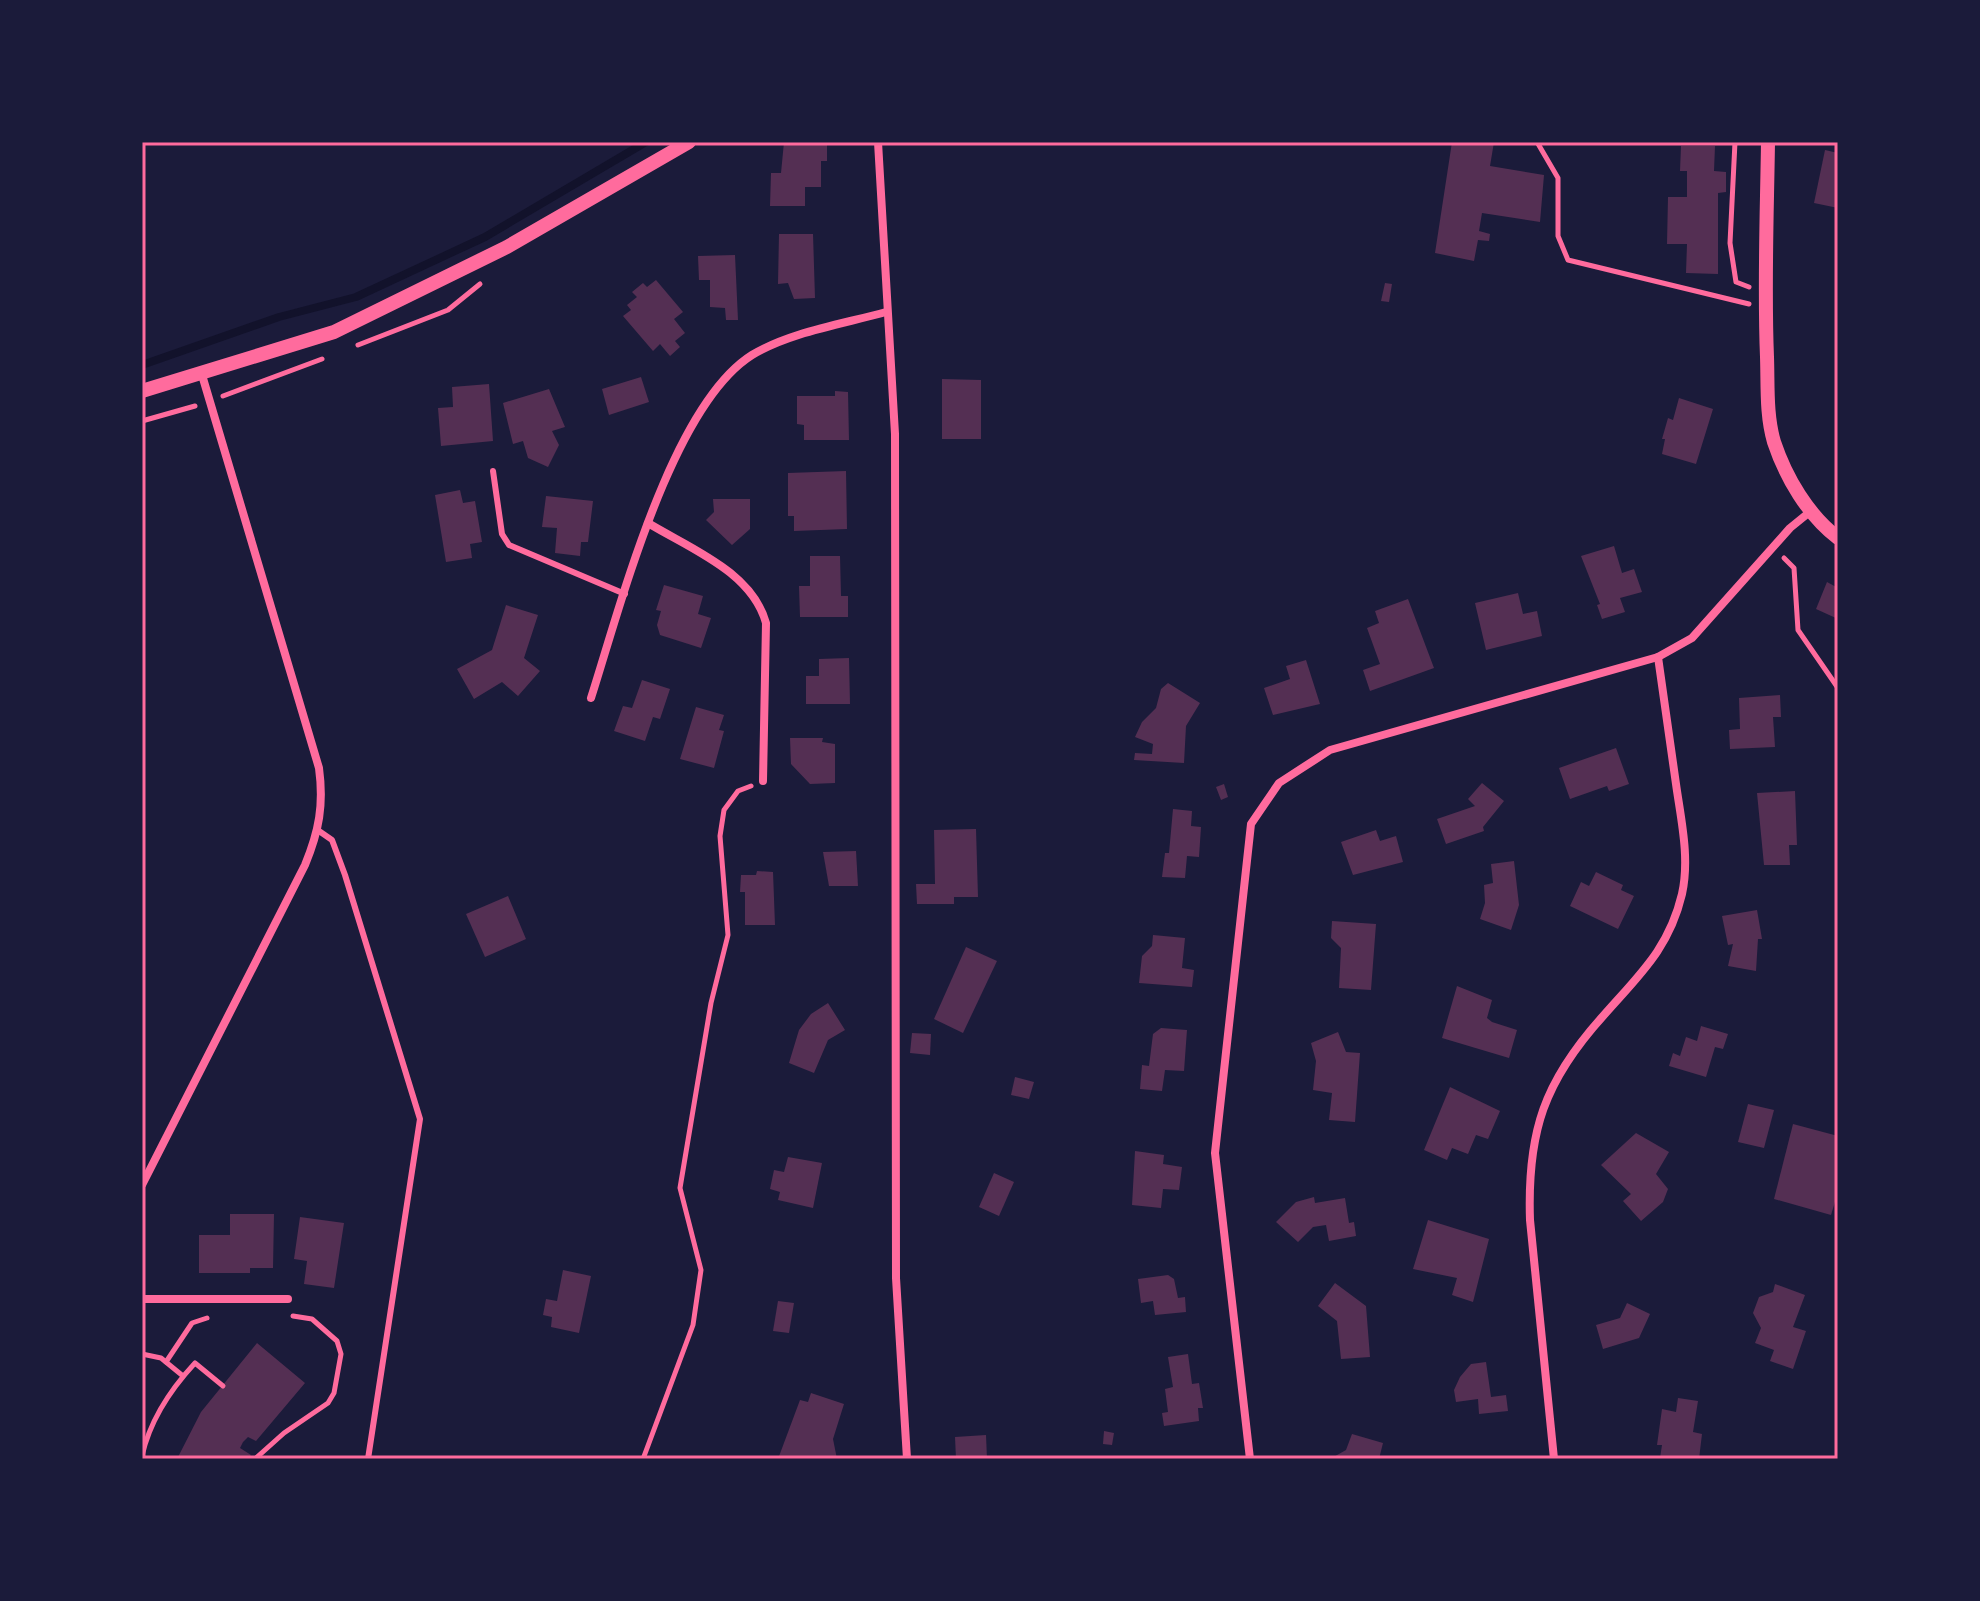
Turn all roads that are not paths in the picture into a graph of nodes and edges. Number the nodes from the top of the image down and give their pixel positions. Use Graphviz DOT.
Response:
graph roads {
  1 [pos="689,142"];
  2 [pos="878,142"];
  3 [pos="1768,142"];
  4 [pos="886,312"];
  5 [pos="202,375"];
  6 [pos="142,391"];
  7 [pos="493,471"];
  8 [pos="1811,511"];
  9 [pos="648,523"];
  10 [pos="1838,538"];
  11 [pos="625,594"];
  12 [pos="1658,657"];
  13 [pos="591,698"];
  14 [pos="763,781"];
  15 [pos="319,831"];
  16 [pos="142,1185"];
  17 [pos="142,1299"];
  18 [pos="288,1299"];
  19 [pos="368,1459"];
  20 [pos="907,1459"];
  21 [pos="1250,1459"];
  22 [pos="1554,1459"];
  1 -- 5 [label="street"];
  2 -- 4 [label="street"];
  3 -- 8 [label="street"];
  4 -- 9 [label="street"];
  4 -- 20 [label="street"];
  5 -- 6 [label="street"];
  5 -- 15 [label="street"];
  7 -- 11 [label="lane"];
  8 -- 10 [label="street"];
  8 -- 12 [label="street"];
  9 -- 11 [label="street"];
  9 -- 14 [label="street"];
  11 -- 13 [label="street"];
  12 -- 21 [label="street"];
  12 -- 22 [label="street"];
  15 -- 16 [label="street"];
  15 -- 19 [label="lane"];
  17 -- 18 [label="street"];
}
